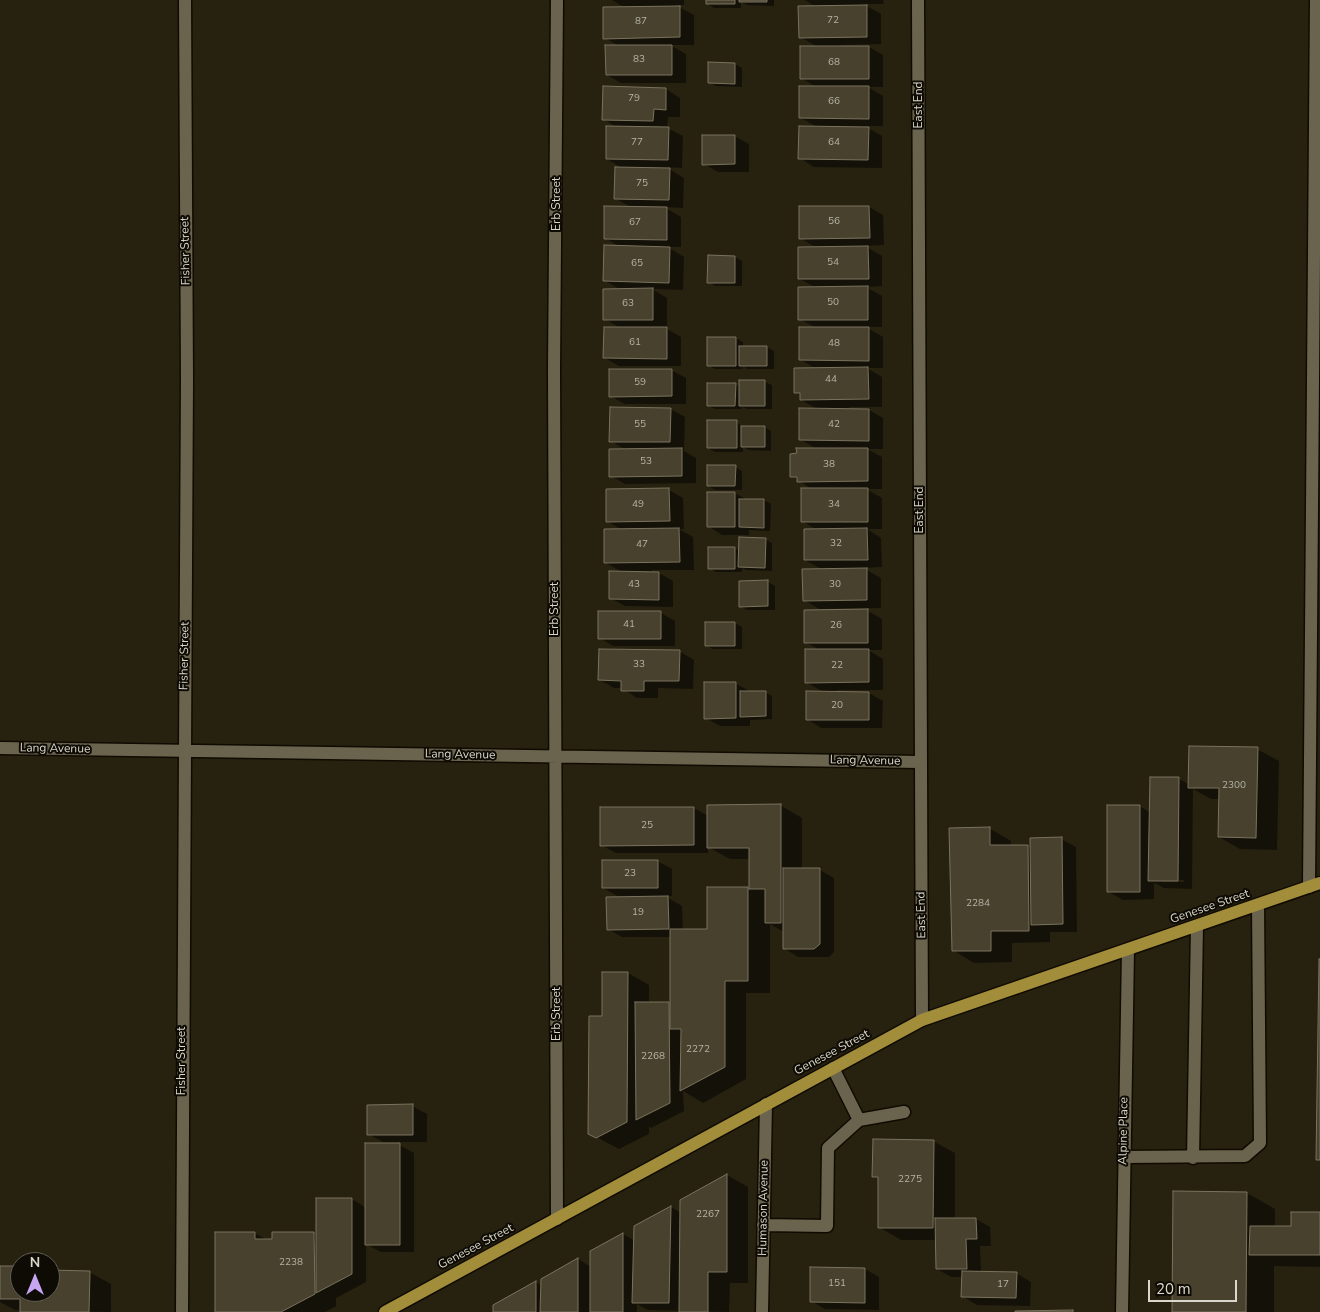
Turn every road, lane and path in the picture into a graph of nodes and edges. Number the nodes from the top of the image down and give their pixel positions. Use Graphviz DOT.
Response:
graph roads {
  1 [pos="185,0"];
  2 [pos="557,0"];
  3 [pos="918,0"];
  4 [pos="1316,0"];
  5 [pos="0,748"];
  6 [pos="184,751"];
  7 [pos="556,756"];
  8 [pos="920,762"];
  9 [pos="1315,885"];
  10 [pos="1258,904"];
  11 [pos="1197,926"];
  12 [pos="1128,950"];
  13 [pos="922,1020"];
  14 [pos="833,1068"];
  15 [pos="766,1104"];
  16 [pos="904,1112"];
  17 [pos="859,1120"];
  18 [pos="1124,1157"];
  19 [pos="1193,1158"];
  20 [pos="557,1219"];
  21 [pos="764,1225"];
  22 [pos="401,1308"];
  23 [pos="182,1312"];
  24 [pos="385,1312"];
  25 [pos="762,1312"];
  26 [pos="1122,1312"];
  1 -- 6 [label="street, Fisher Street"];
  2 -- 7 [label="street, Erb Street"];
  3 -- 8 [label="street, East End"];
  4 -- 9 [label="street"];
  5 -- 6 [label="street, Lang Avenue"];
  6 -- 7 [label="street, Lang Avenue"];
  6 -- 23 [label="street, Fisher Street"];
  7 -- 8 [label="street, Lang Avenue"];
  7 -- 20 [label="street, Erb Street"];
  8 -- 13 [label="street, East End"];
  9 -- 10 [label="main road, Genesee Street"];
  10 -- 11 [label="main road, Genesee Street"];
  10 -- 19 [label="street"];
  11 -- 12 [label="main road, Genesee Street"];
  11 -- 19 [label="street"];
  12 -- 13 [label="main road, Genesee Street"];
  12 -- 18 [label="street, Alpine Place"];
  13 -- 14 [label="main road, Genesee Street"];
  14 -- 15 [label="main road, Genesee Street"];
  14 -- 17 [label="street"];
  15 -- 20 [label="main road, Genesee Street"];
  15 -- 21 [label="street, Humason Avenue"];
  16 -- 17 [label="street"];
  17 -- 21 [label="street"];
  18 -- 19 [label="street"];
  18 -- 26 [label="street, Alpine Place"];
  20 -- 22 [label="main road, Genesee Street"];
  21 -- 25 [label="street, Humason Avenue"];
  22 -- 24 [label="main road, Genesee Street"];
}
